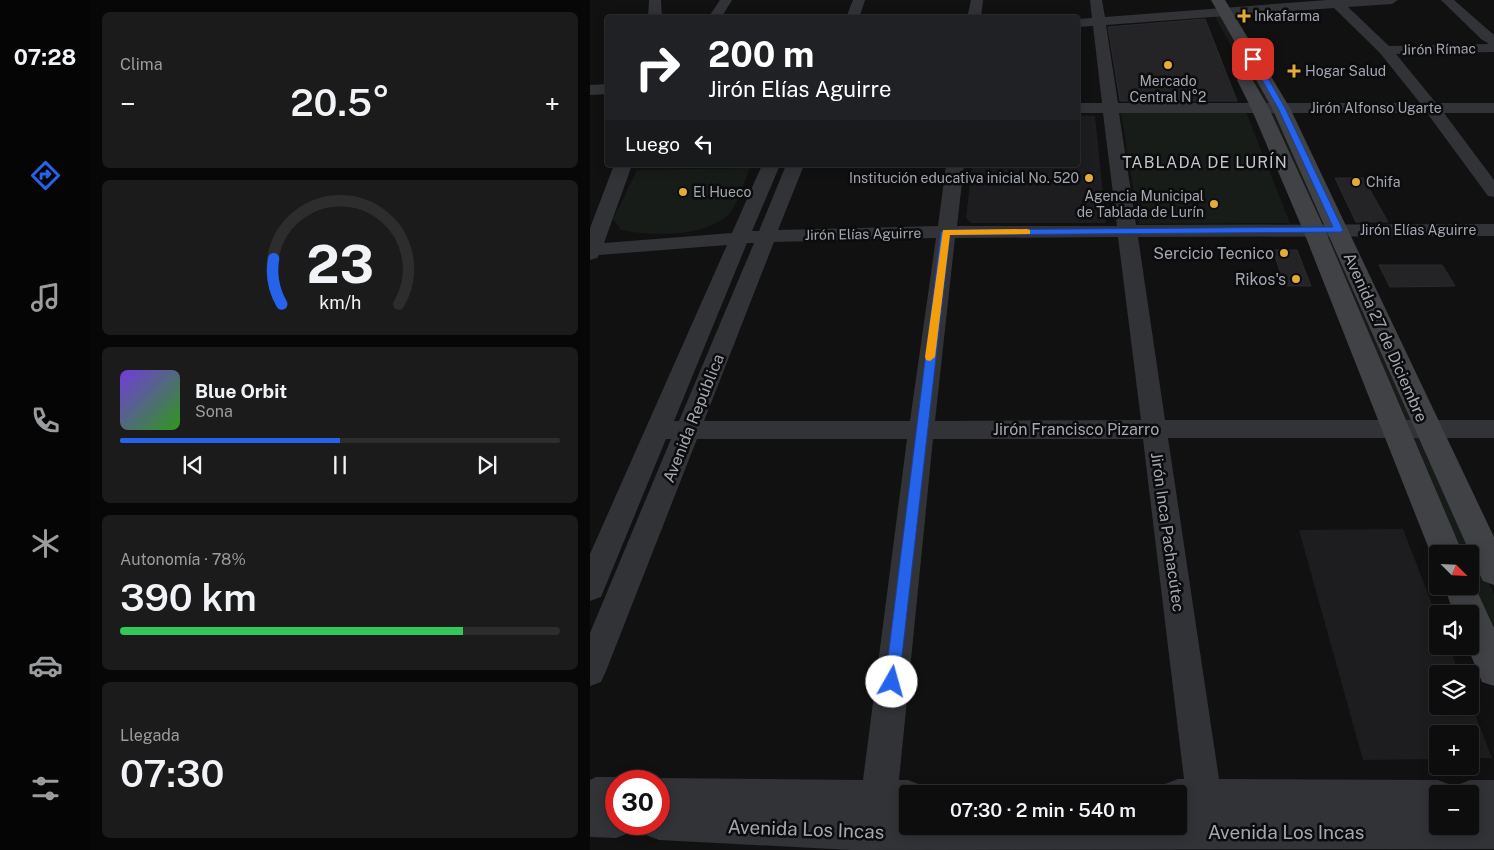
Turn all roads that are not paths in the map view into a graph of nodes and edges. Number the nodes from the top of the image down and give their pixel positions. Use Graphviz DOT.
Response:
graph roads {
  1 [pos="655,0"];
  2 [pos="726,0"];
  3 [pos="859,0"];
  4 [pos="977,0"];
  5 [pos="1392,0"];
  6 [pos="1448,0"];
  7 [pos="1335,2"];
  8 [pos="1213,6"];
  9 [pos="655,15"];
  10 [pos="716,15"];
  11 [pos="853,15"];
  12 [pos="974,15"];
  13 [pos="1091,15"];
  14 [pos="1494,41"];
  15 [pos="1494,48"];
  16 [pos="1385,50"];
  17 [pos="605,89"];
  18 [pos="590,90"];
  19 [pos="1080,108"];
  20 [pos="1112,108"];
  21 [pos="1271,108"];
  22 [pos="1432,108"];
  23 [pos="1494,108"];
  24 [pos="622,167"];
  25 [pos="770,167"];
  26 [pos="794,167"];
  27 [pos="954,167"];
  28 [pos="1494,192"];
  29 [pos="1314,230"];
  30 [pos="1338,230"];
  31 [pos="1494,230"];
  32 [pos="946,232"];
  33 [pos="1128,232"];
  34 [pos="768,236"];
  35 [pos="740,238"];
  36 [pos="591,251"];
  37 [pos="1396,428"];
  38 [pos="1154,429"];
  39 [pos="1428,429"];
  40 [pos="1494,429"];
  41 [pos="658,430"];
  42 [pos="688,430"];
  43 [pos="921,430"];
  44 [pos="1443,545"];
  45 [pos="1494,571"];
  46 [pos="590,588"];
  47 [pos="1464,595"];
  48 [pos="1494,670"];
  49 [pos="590,671"];
  50 [pos="605,795"];
  51 [pos="670,796"];
  52 [pos="1191,797"];
  53 [pos="590,798"];
  54 [pos="893,798"];
  55 [pos="1429,798"];
  56 [pos="1479,798"];
  57 [pos="1494,798"];
  58 [pos="590,819"];
  59 [pos="605,820"];
  60 [pos="670,823"];
  61 [pos="1494,831"];
  1 -- 9 [label="street"];
  2 -- 10 [label="street"];
  3 -- 11 [label="street"];
  4 -- 12 [label="street"];
  5 -- 7 [label="street"];
  6 -- 14 [label="street"];
  7 -- 8 [label="street"];
  7 -- 16 [label="street"];
  8 -- 13 [label="street"];
  8 -- 21 [label="street, Avenida 27 de Diciembre"];
  13 -- 20 [label="street, Jirón Inca Pachacútec"];
  15 -- 16 [label="street, Jirón Rímac"];
  16 -- 22 [label="street"];
  17 -- 18 [label="street"];
  19 -- 20 [label="street, Jirón Alfonso Ugarte"];
  20 -- 21 [label="street, Jirón Alfonso Ugarte"];
  20 -- 33 [label="street, Jirón Inca Pachacútec"];
  21 -- 22 [label="street, Jirón Alfonso Ugarte"];
  21 -- 29 [label="street, Avenida 27 de Diciembre"];
  21 -- 30 [label="street, Avenida 27 de Diciembre"];
  22 -- 23 [label="street, Jirón Alfonso Ugarte"];
  22 -- 28 [label="street"];
  24 -- 36 [label="street"];
  25 -- 35 [label="street, Avenida República"];
  26 -- 34 [label="street, Avenida República"];
  27 -- 32 [label="street"];
  29 -- 30 [label="street, Jirón Elías Aguirre"];
  29 -- 33 [label="street, Jirón Elías Aguirre"];
  29 -- 37 [label="street, Avenida 27 de Diciembre"];
  30 -- 31 [label="street, Jirón Elías Aguirre"];
  30 -- 39 [label="street, Avenida 27 de Diciembre"];
  32 -- 33 [label="street, Jirón Elías Aguirre"];
  32 -- 34 [label="street, Jirón Elías Aguirre"];
  32 -- 43 [label="street"];
  33 -- 38 [label="street, Jirón Inca Pachacútec"];
  34 -- 35 [label="street, Jirón Elías Aguirre"];
  34 -- 42 [label="street, Avenida República"];
  35 -- 36 [label="street, Jirón Elías Aguirre"];
  35 -- 41 [label="street, Avenida República"];
  37 -- 38 [label="street, Jirón Francisco Pizarro"];
  37 -- 39 [label="street, Jirón Francisco Pizarro"];
  37 -- 44 [label="street, Avenida 27 de Diciembre"];
  38 -- 43 [label="street, Jirón Francisco Pizarro"];
  38 -- 52 [label="street, Jirón Inca Pachacútec"];
  39 -- 40 [label="street, Jirón Francisco Pizarro"];
  39 -- 45 [label="street, Avenida 27 de Diciembre"];
  41 -- 42 [label="street, Jirón Francisco Pizarro"];
  41 -- 46 [label="street, Avenida República"];
  42 -- 43 [label="street, Jirón Francisco Pizarro"];
  42 -- 49 [label="street, Avenida República"];
  43 -- 54 [label="street"];
  47 -- 48 [label="street"];
  50 -- 53 [label="street"];
  51 -- 54 [label="street, Avenida Los Incas"];
  52 -- 55 [label="street, Avenida Los Incas"];
  56 -- 57 [label="street"];
  58 -- 59 [label="street"];
  60 -- 61 [label="street, Avenida Los Incas"];
}
